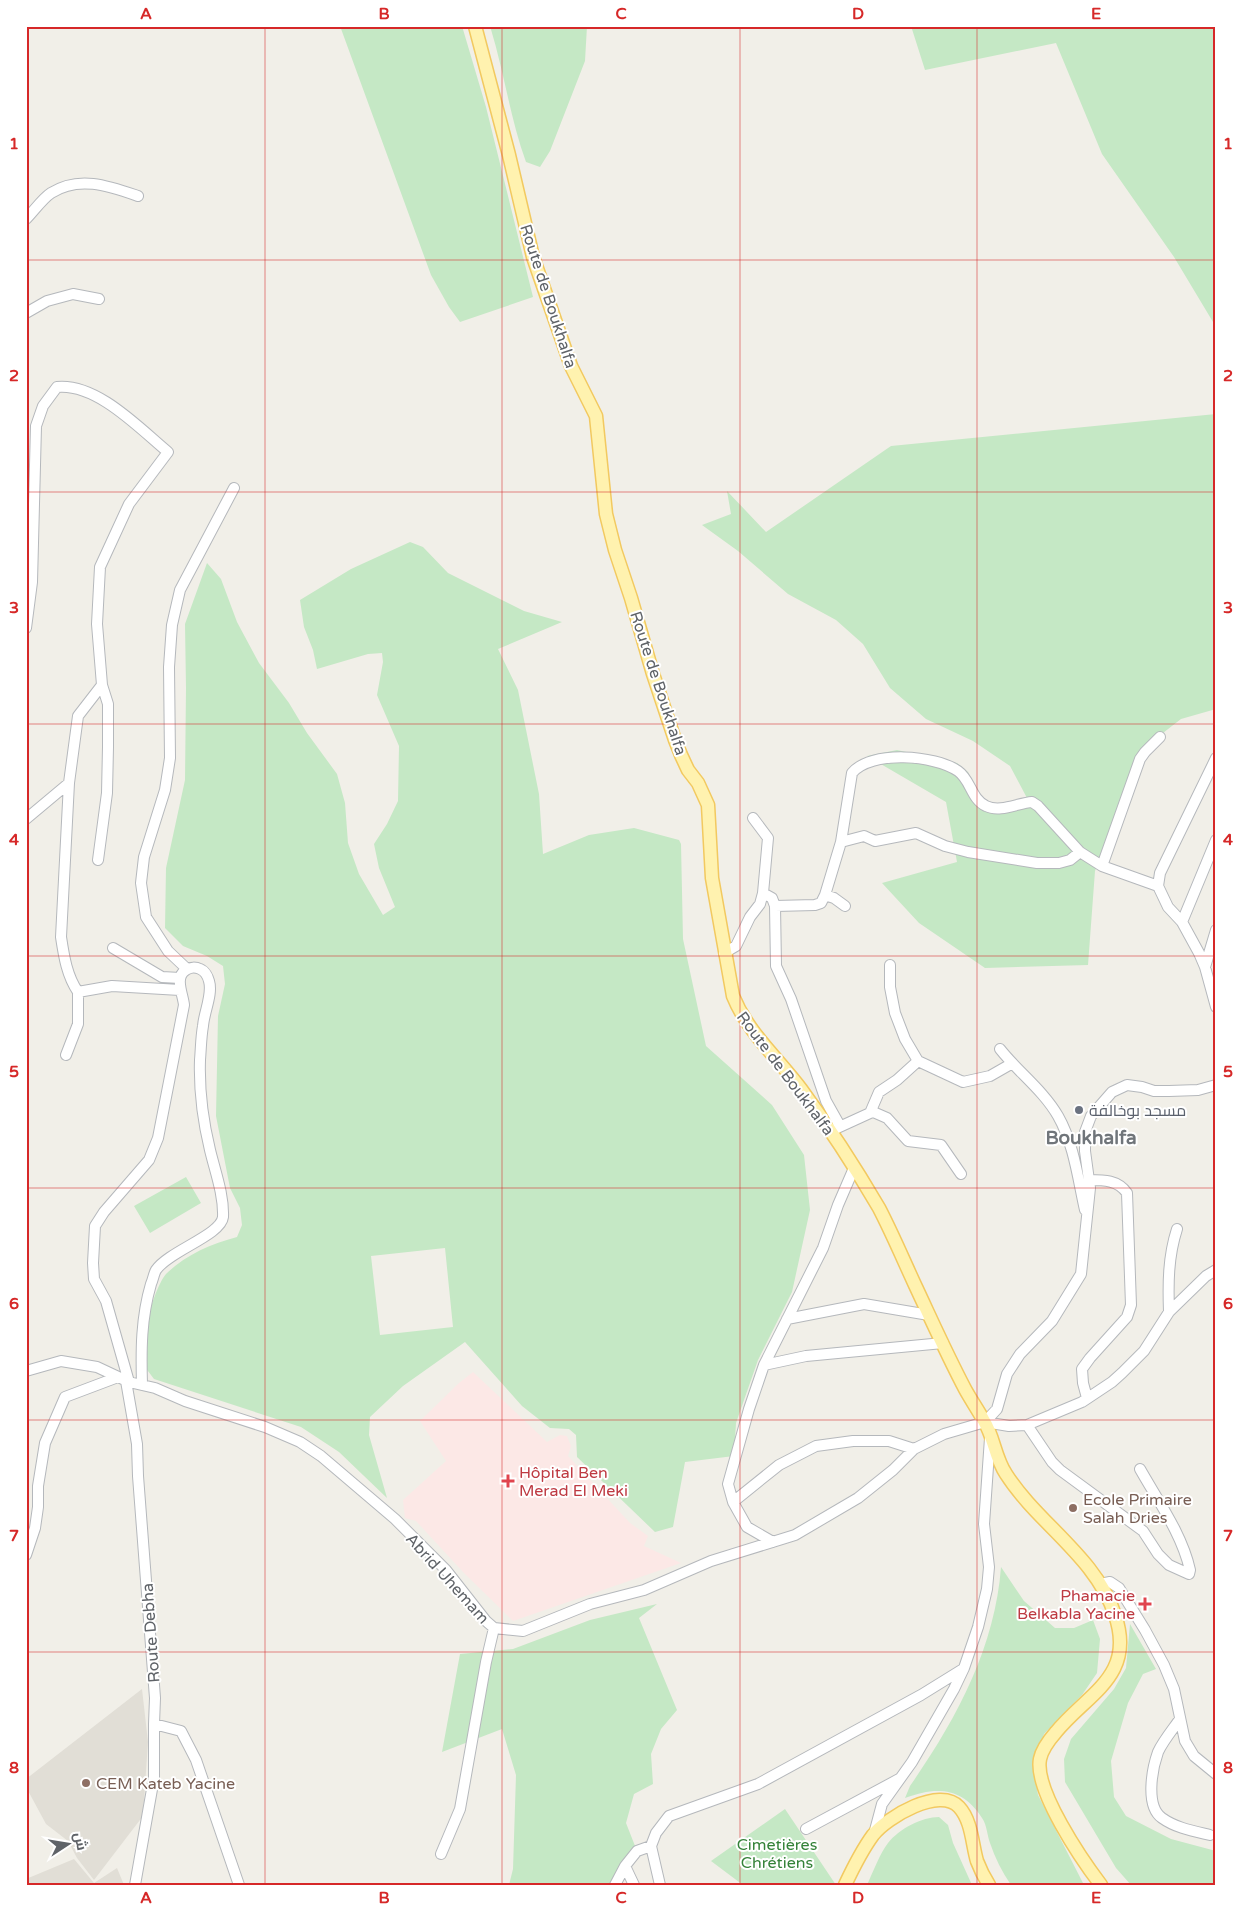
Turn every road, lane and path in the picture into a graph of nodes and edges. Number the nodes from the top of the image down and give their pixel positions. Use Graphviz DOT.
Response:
graph roads {
  1 [pos="475,26"];
  2 [pos="138,196"];
  3 [pos="26,219"];
  4 [pos="99,299"];
  5 [pos="26,313"];
  6 [pos="234,488"];
  7 [pos="26,628"];
  8 [pos="102,685"];
  9 [pos="1160,737"];
  10 [pos="1216,758"];
  11 [pos="69,783"];
  12 [pos="753,818"];
  13 [pos="26,819"];
  14 [pos="1216,840"];
  15 [pos="841,842"];
  16 [pos="1080,852"];
  17 [pos="98,860"];
  18 [pos="1102,866"];
  19 [pos="1158,886"];
  20 [pos="763,893"];
  21 [pos="825,895"];
  22 [pos="775,906"];
  23 [pos="845,906"];
  24 [pos="1182,922"];
  25 [pos="1216,930"];
  26 [pos="114,948"];
  27 [pos="724,953"];
  28 [pos="890,965"];
  29 [pos="1205,967"];
  30 [pos="187,969"];
  31 [pos="180,978"];
  32 [pos="180,990"];
  33 [pos="78,992"];
  34 [pos="1216,1007"];
  35 [pos="1000,1048"];
  36 [pos="66,1055"];
  37 [pos="918,1061"];
  38 [pos="1011,1064"];
  39 [pos="1216,1085"];
  40 [pos="871,1111"];
  41 [pos="835,1129"];
  42 [pos="854,1168"];
  43 [pos="961,1174"];
  44 [pos="1089,1180"];
  45 [pos="1087,1218"];
  46 [pos="1176,1229"];
  47 [pos="1216,1270"];
  48 [pos="1169,1312"];
  49 [pos="929,1315"];
  50 [pos="787,1319"];
  51 [pos="943,1342"];
  52 [pos="764,1365"];
  53 [pos="26,1371"];
  54 [pos="124,1380"];
  55 [pos="142,1385"];
  56 [pos="1088,1398"];
  57 [pos="985,1422"];
  58 [pos="1026,1425"];
  59 [pos="991,1435"];
  60 [pos="914,1449"];
  61 [pos="1140,1469"];
  62 [pos="733,1502"];
  63 [pos="773,1542"];
  64 [pos="26,1555"];
  65 [pos="1100,1584"];
  66 [pos="494,1628"];
  67 [pos="964,1668"];
  68 [pos="1180,1719"];
  69 [pos="154,1724"];
  70 [pos="1216,1774"];
  71 [pos="900,1779"];
  72 [pos="806,1829"];
  73 [pos="874,1834"];
  74 [pos="1210,1835"];
  75 [pos="651,1846"];
  76 [pos="441,1854"];
  77 [pos="625,1866"];
  78 [pos="851,1872"];
  79 [pos="135,1885"];
  80 [pos="239,1885"];
  81 [pos="615,1885"];
  82 [pos="634,1885"];
  83 [pos="660,1885"];
  84 [pos="839,1885"];
  85 [pos="845,1885"];
  86 [pos="989,1885"];
  87 [pos="1101,1885"];
  1 -- 27 [label="main road, Route de Boukhalfa"];
  2 -- 3 [label="street"];
  4 -- 5 [label="street"];
  6 -- 30 [label="street"];
  7 -- 8 [label="street"];
  8 -- 11 [label="street"];
  8 -- 17 [label="street"];
  9 -- 18 [label="street"];
  10 -- 19 [label="street"];
  11 -- 13 [label="street"];
  11 -- 33 [label="street"];
  12 -- 20 [label="street"];
  14 -- 24 [label="street"];
  15 -- 16 [label="street"];
  15 -- 16 [label="street"];
  15 -- 21 [label="street"];
  16 -- 18 [label="street"];
  18 -- 19 [label="street"];
  19 -- 24 [label="street"];
  20 -- 22 [label="street"];
  20 -- 27 [label="street"];
  21 -- 22 [label="street"];
  21 -- 23 [label="street"];
  22 -- 41 [label="street"];
  24 -- 29 [label="street"];
  25 -- 29 [label="street"];
  26 -- 31 [label="street"];
  27 -- 41 [label="main road, Route de Boukhalfa"];
  28 -- 37 [label="street"];
  29 -- 34 [label="street"];
  30 -- 31 [label="street"];
  30 -- 55 [label="street"];
  31 -- 32 [label="street, Route Debha"];
  32 -- 33 [label="street"];
  32 -- 54 [label="street, Route Debha"];
  33 -- 36 [label="street"];
  35 -- 38 [label="street"];
  37 -- 38 [label="street"];
  37 -- 40 [label="street"];
  38 -- 45 [label="street"];
  39 -- 44 [label="street"];
  40 -- 41 [label="street"];
  40 -- 43 [label="street"];
  41 -- 42 [label="main road, Route de Boukhalfa"];
  42 -- 49 [label="main road, Route de Boukhalfa"];
  42 -- 50 [label="street"];
  44 -- 45 [label="street"];
  44 -- 56 [label="street"];
  45 -- 57 [label="street"];
  46 -- 48 [label="street"];
  47 -- 48 [label="street"];
  48 -- 56 [label="street"];
  49 -- 50 [label="street"];
  49 -- 51 [label="main road, Route de Boukhalfa"];
  50 -- 52 [label="street"];
  51 -- 52 [label="street"];
  51 -- 57 [label="main road, Route de Boukhalfa"];
  52 -- 62 [label="street"];
  53 -- 54 [label="street, Abrid Uhemam"];
  54 -- 55 [label="street, Abrid Uhemam"];
  54 -- 64 [label="street"];
  54 -- 69 [label="street, Route Debha"];
  55 -- 66 [label="street, Abrid Uhemam"];
  56 -- 58 [label="street"];
  57 -- 58 [label="street"];
  57 -- 59 [label="main road, Route de Boukhalfa"];
  57 -- 60 [label="street, Abrid Uhemam"];
  58 -- 61 [label="street"];
  59 -- 65 [label="main road, Route de Boukhalfa"];
  59 -- 67 [label="street"];
  60 -- 62 [label="street"];
  60 -- 63 [label="street, Abrid Uhemam"];
  62 -- 63 [label="street"];
  63 -- 66 [label="street, Abrid Uhemam"];
  65 -- 68 [label="street"];
  65 -- 87 [label="main road, Route de Boukhalfa"];
  66 -- 76 [label="street"];
  67 -- 71 [label="street"];
  67 -- 75 [label="street"];
  68 -- 70 [label="street"];
  68 -- 74 [label="street"];
  69 -- 79 [label="street, Route Debha"];
  69 -- 80 [label="street"];
  71 -- 72 [label="street"];
  71 -- 73 [label="street"];
  73 -- 78 [label="main road"];
  73 -- 86 [label="main road"];
  75 -- 77 [label="street"];
  75 -- 83 [label="street"];
  77 -- 81 [label="street"];
  77 -- 82 [label="street"];
  78 -- 84 [label="street"];
  78 -- 85 [label="main road"];
}
